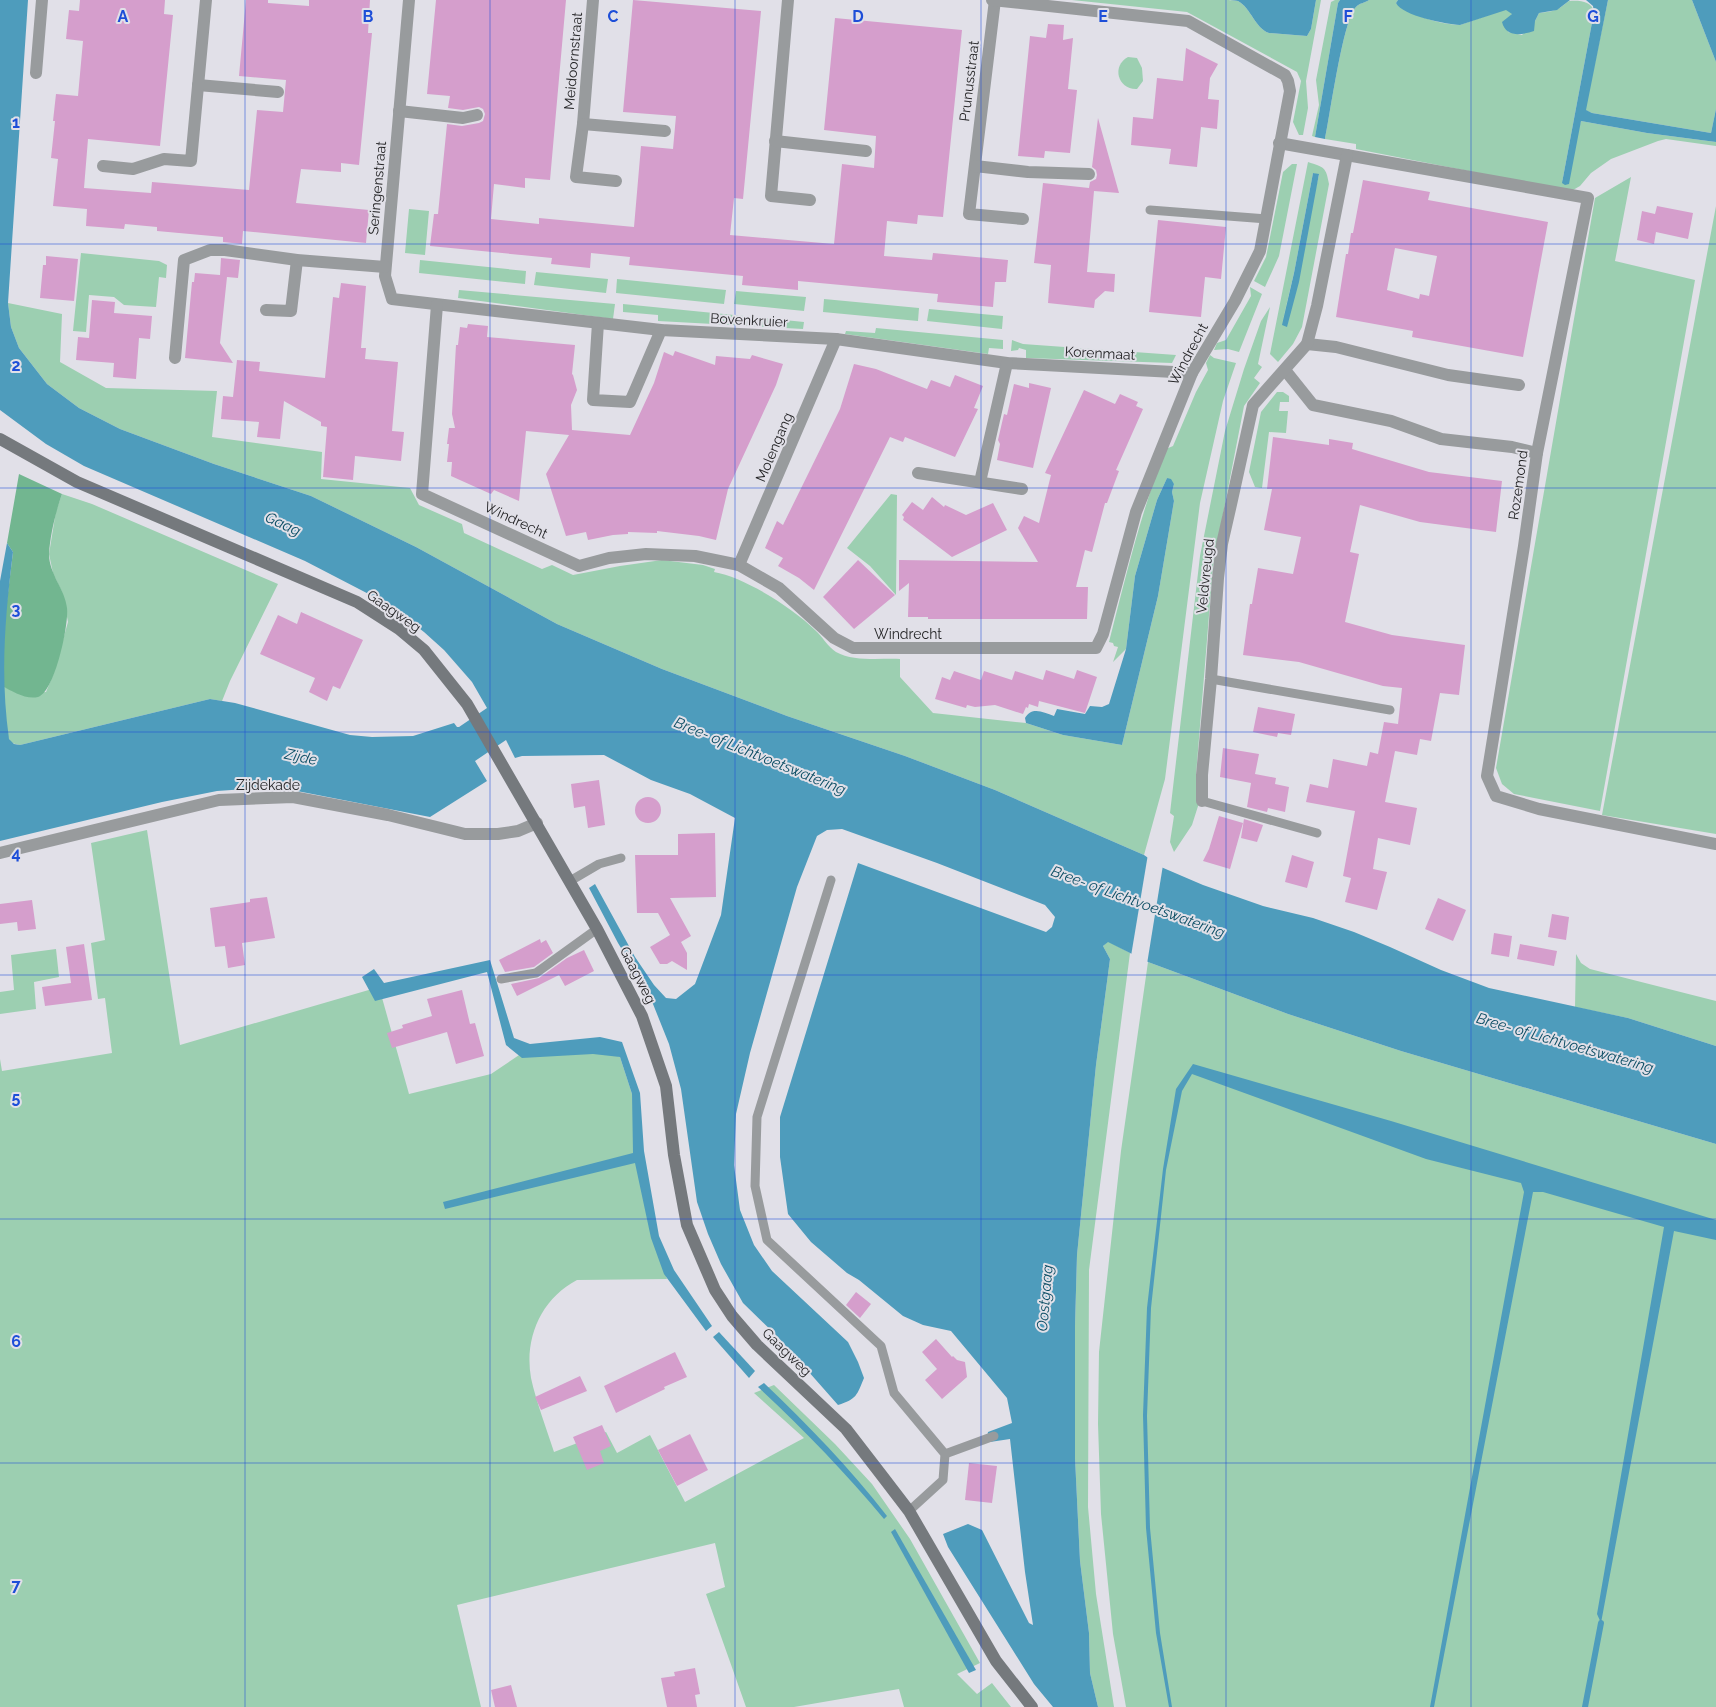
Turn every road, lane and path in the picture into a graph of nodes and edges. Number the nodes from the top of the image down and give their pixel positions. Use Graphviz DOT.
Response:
graph roads {
  1 [pos="42,0"];
  2 [pos="206,0"];
  3 [pos="410,0"];
  4 [pos="593,0"];
  5 [pos="788,0"];
  6 [pos="993,0"];
  7 [pos="36,73"];
  8 [pos="198,85"];
  9 [pos="278,92"];
  10 [pos="398,111"];
  11 [pos="477,115"];
  12 [pos="583,124"];
  13 [pos="665,130"];
  14 [pos="775,141"];
  15 [pos="1279,144"];
  16 [pos="866,151"];
  17 [pos="1347,155"];
  18 [pos="103,166"];
  19 [pos="975,166"];
  20 [pos="1089,174"];
  21 [pos="616,181"];
  22 [pos="810,200"];
  23 [pos="1150,210"];
  24 [pos="1023,219"];
  25 [pos="1267,219"];
  26 [pos="297,260"];
  27 [pos="385,267"];
  28 [pos="437,305"];
  29 [pos="266,310"];
  30 [pos="598,323"];
  31 [pos="661,330"];
  32 [pos="836,340"];
  33 [pos="1307,344"];
  34 [pos="174,358"];
  35 [pos="1007,363"];
  36 [pos="1285,370"];
  37 [pos="1192,373"];
  38 [pos="1519,385"];
  39 [pos="0,431"];
  40 [pos="6,442"];
  41 [pos="1537,452"];
  42 [pos="918,473"];
  43 [pos="980,482"];
  44 [pos="1022,489"];
  45 [pos="739,565"];
  46 [pos="1211,679"];
  47 [pos="1390,710"];
  48 [pos="1202,801"];
  49 [pos="537,823"];
  50 [pos="1317,833"];
  51 [pos="1716,844"];
  52 [pos="0,853"];
  53 [pos="621,858"];
  54 [pos="831,880"];
  55 [pos="570,881"];
  56 [pos="598,929"];
  57 [pos="500,979"];
  58 [pos="994,1436"];
  59 [pos="944,1454"];
  60 [pos="909,1511"];
  61 [pos="1032,1707"];
  1 -- 7 [label="street"];
  2 -- 8 [label="street"];
  3 -- 10 [label="street, Seringenstraat"];
  4 -- 12 [label="street, Meidoornstraat"];
  5 -- 14 [label="street"];
  6 -- 15 [label="street, Windrecht"];
  6 -- 19 [label="street, Prunusstraat"];
  8 -- 9 [label="street"];
  8 -- 18 [label="street"];
  10 -- 11 [label="street"];
  10 -- 27 [label="street, Seringenstraat"];
  12 -- 13 [label="street, Meidoornstraat"];
  12 -- 21 [label="street, Meidoornstraat"];
  14 -- 16 [label="street"];
  14 -- 22 [label="street"];
  15 -- 17 [label="street"];
  15 -- 25 [label="street, Windrecht"];
  17 -- 33 [label="street, Veldvreugd"];
  17 -- 41 [label="street, Rozemond"];
  19 -- 20 [label="street"];
  19 -- 24 [label="street, Prunusstraat"];
  23 -- 25 [label="lane"];
  25 -- 37 [label="street, Windrecht"];
  26 -- 27 [label="street"];
  26 -- 29 [label="street"];
  26 -- 34 [label="street"];
  27 -- 28 [label="street"];
  28 -- 30 [label="street, Bovenkruier"];
  28 -- 45 [label="street, Windrecht"];
  30 -- 31 [label="street, Bovenkruier"];
  30 -- 31 [label="street"];
  31 -- 32 [label="street, Bovenkruier"];
  32 -- 35 [label="street, Korenmaat"];
  32 -- 45 [label="street, Molengang"];
  33 -- 36 [label="street, Veldvreugd"];
  33 -- 38 [label="street"];
  35 -- 37 [label="street, Korenmaat"];
  35 -- 43 [label="street"];
  36 -- 41 [label="street"];
  36 -- 46 [label="street, Veldvreugd"];
  37 -- 45 [label="street, Windrecht"];
  39 -- 40 [label="main road, Gaagweg"];
  40 -- 49 [label="main road, Gaagweg"];
  41 -- 51 [label="street, Rozemond"];
  42 -- 43 [label="street"];
  43 -- 44 [label="street"];
  46 -- 47 [label="lane"];
  46 -- 48 [label="street, Veldvreugd"];
  48 -- 50 [label="lane"];
  49 -- 52 [label="street, Zijdekade"];
  49 -- 55 [label="main road, Gaagweg"];
  53 -- 55 [label="lane"];
  54 -- 59 [label="lane"];
  55 -- 56 [label="main road, Gaagweg"];
  56 -- 57 [label="lane"];
  56 -- 60 [label="main road, Gaagweg"];
  58 -- 59 [label="lane"];
  59 -- 60 [label="lane"];
  60 -- 61 [label="main road, Gaagweg"];
}
